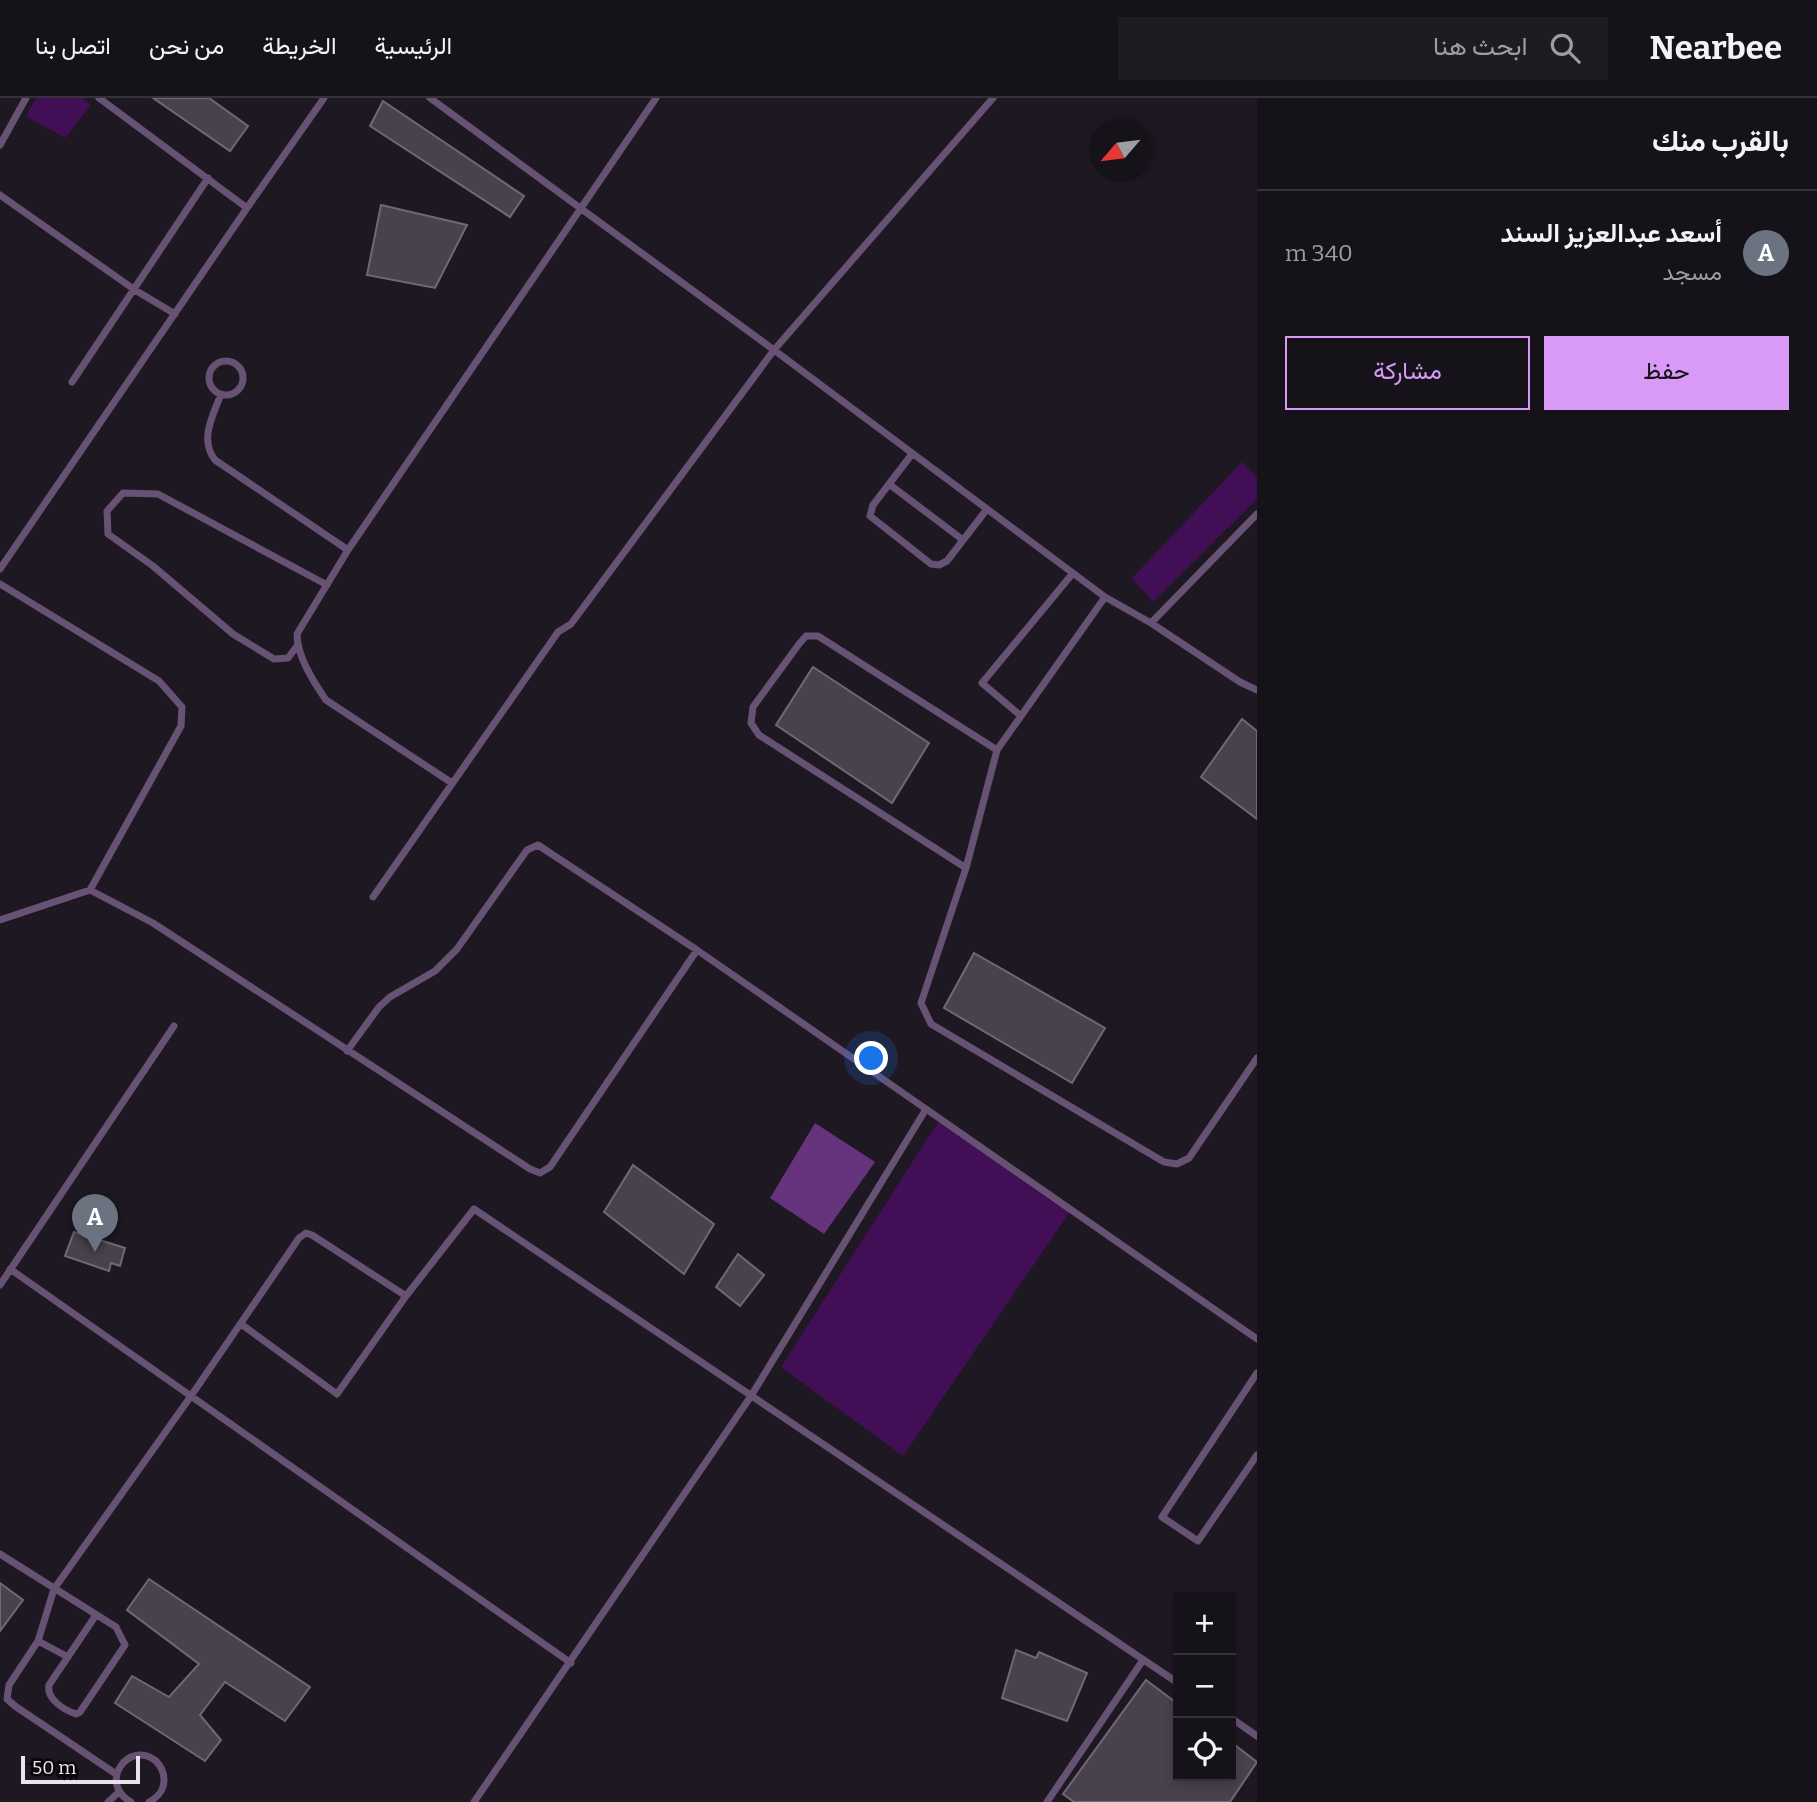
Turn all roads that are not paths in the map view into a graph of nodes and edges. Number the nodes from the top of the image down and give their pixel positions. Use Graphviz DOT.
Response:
graph roads {
  1 [pos="26,98"];
  2 [pos="99,98"];
  3 [pos="324,98"];
  4 [pos="430,98"];
  5 [pos="656,98"];
  6 [pos="993,98"];
  7 [pos="0,145"];
  8 [pos="208,178"];
  9 [pos="0,195"];
  10 [pos="580,207"];
  11 [pos="247,208"];
  12 [pos="135,290"];
  13 [pos="175,314"];
  14 [pos="774,350"];
  15 [pos="72,382"];
  16 [pos="221,394"];
  17 [pos="912,454"];
  18 [pos="889,484"];
  19 [pos="986,509"];
  20 [pos="1257,514"];
  21 [pos="963,540"];
  22 [pos="348,550"];
  23 [pos="0,569"];
  24 [pos="1073,573"];
  25 [pos="0,584"];
  26 [pos="327,585"];
  27 [pos="1105,597"];
  28 [pos="1151,623"];
  29 [pos="297,646"];
  30 [pos="1257,690"];
  31 [pos="1021,716"];
  32 [pos="997,751"];
  33 [pos="452,783"];
  34 [pos="966,869"];
  35 [pos="90,890"];
  36 [pos="373,897"];
  37 [pos="0,920"];
  38 [pos="697,950"];
  39 [pos="174,1026"];
  40 [pos="347,1051"];
  41 [pos="1257,1058"];
  42 [pos="926,1109"];
  43 [pos="10,1269"];
  44 [pos="0,1284"];
  45 [pos="406,1296"];
  46 [pos="241,1324"];
  47 [pos="1257,1339"];
  48 [pos="1257,1373"];
  49 [pos="191,1396"];
  50 [pos="751,1396"];
  51 [pos="1257,1455"];
  52 [pos="0,1554"];
  53 [pos="54,1589"];
  54 [pos="96,1615"];
  55 [pos="38,1641"];
  56 [pos="68,1657"];
  57 [pos="1143,1660"];
  58 [pos="571,1663"];
  59 [pos="1173,1681"];
  60 [pos="1236,1721"];
  61 [pos="1257,1735"];
  62 [pos="116,1774"];
  63 [pos="119,1792"];
  64 [pos="153,1801"];
  65 [pos="108,1802"];
  66 [pos="131,1802"];
  67 [pos="474,1802"];
  68 [pos="1047,1802"];
  1 -- 7 [label="lane"];
  2 -- 8 [label="lane"];
  3 -- 11 [label="lane"];
  4 -- 10 [label="lane"];
  5 -- 10 [label="lane"];
  6 -- 14 [label="lane"];
  8 -- 11 [label="lane"];
  8 -- 12 [label="lane"];
  9 -- 12 [label="lane"];
  10 -- 14 [label="lane"];
  10 -- 22 [label="lane"];
  11 -- 13 [label="lane"];
  12 -- 13 [label="lane"];
  12 -- 15 [label="lane"];
  13 -- 23 [label="lane"];
  14 -- 17 [label="lane"];
  14 -- 33 [label="lane"];
  16 -- 16 [label="lane"];
  16 -- 22 [label="lane"];
  17 -- 18 [label="lane"];
  17 -- 19 [label="lane"];
  18 -- 21 [label="lane"];
  18 -- 21 [label="lane"];
  19 -- 21 [label="lane"];
  19 -- 24 [label="lane"];
  20 -- 28 [label="lane"];
  22 -- 26 [label="lane"];
  24 -- 27 [label="lane"];
  24 -- 31 [label="lane"];
  25 -- 35 [label="lane"];
  26 -- 29 [label="lane"];
  26 -- 29 [label="lane"];
  27 -- 28 [label="lane"];
  27 -- 31 [label="lane"];
  28 -- 30 [label="lane"];
  29 -- 33 [label="lane"];
  31 -- 32 [label="lane"];
  32 -- 34 [label="lane"];
  32 -- 34 [label="lane"];
  33 -- 36 [label="lane"];
  34 -- 41 [label="lane"];
  35 -- 37 [label="lane"];
  35 -- 40 [label="lane"];
  38 -- 40 [label="lane"];
  38 -- 40 [label="lane"];
  38 -- 42 [label="lane"];
  39 -- 43 [label="lane"];
  42 -- 47 [label="lane"];
  42 -- 50 [label="lane"];
  43 -- 44 [label="lane"];
  43 -- 49 [label="lane"];
  45 -- 46 [label="lane"];
  45 -- 46 [label="lane"];
  45 -- 50 [label="lane"];
  46 -- 49 [label="lane"];
  48 -- 51 [label="lane"];
  49 -- 53 [label="lane"];
  49 -- 58 [label="lane"];
  50 -- 57 [label="lane"];
  50 -- 58 [label="lane"];
  52 -- 53 [label="lane"];
  53 -- 54 [label="lane"];
  53 -- 55 [label="lane"];
  54 -- 56 [label="lane"];
  54 -- 56 [label="lane"];
  55 -- 56 [label="lane"];
  55 -- 62 [label="lane"];
  57 -- 59 [label="lane"];
  57 -- 68 [label="lane"];
  58 -- 67 [label="lane"];
  60 -- 61 [label="lane"];
  62 -- 63 [label="lane"];
  62 -- 64 [label="lane"];
  63 -- 65 [label="lane"];
  63 -- 66 [label="lane"];
}
